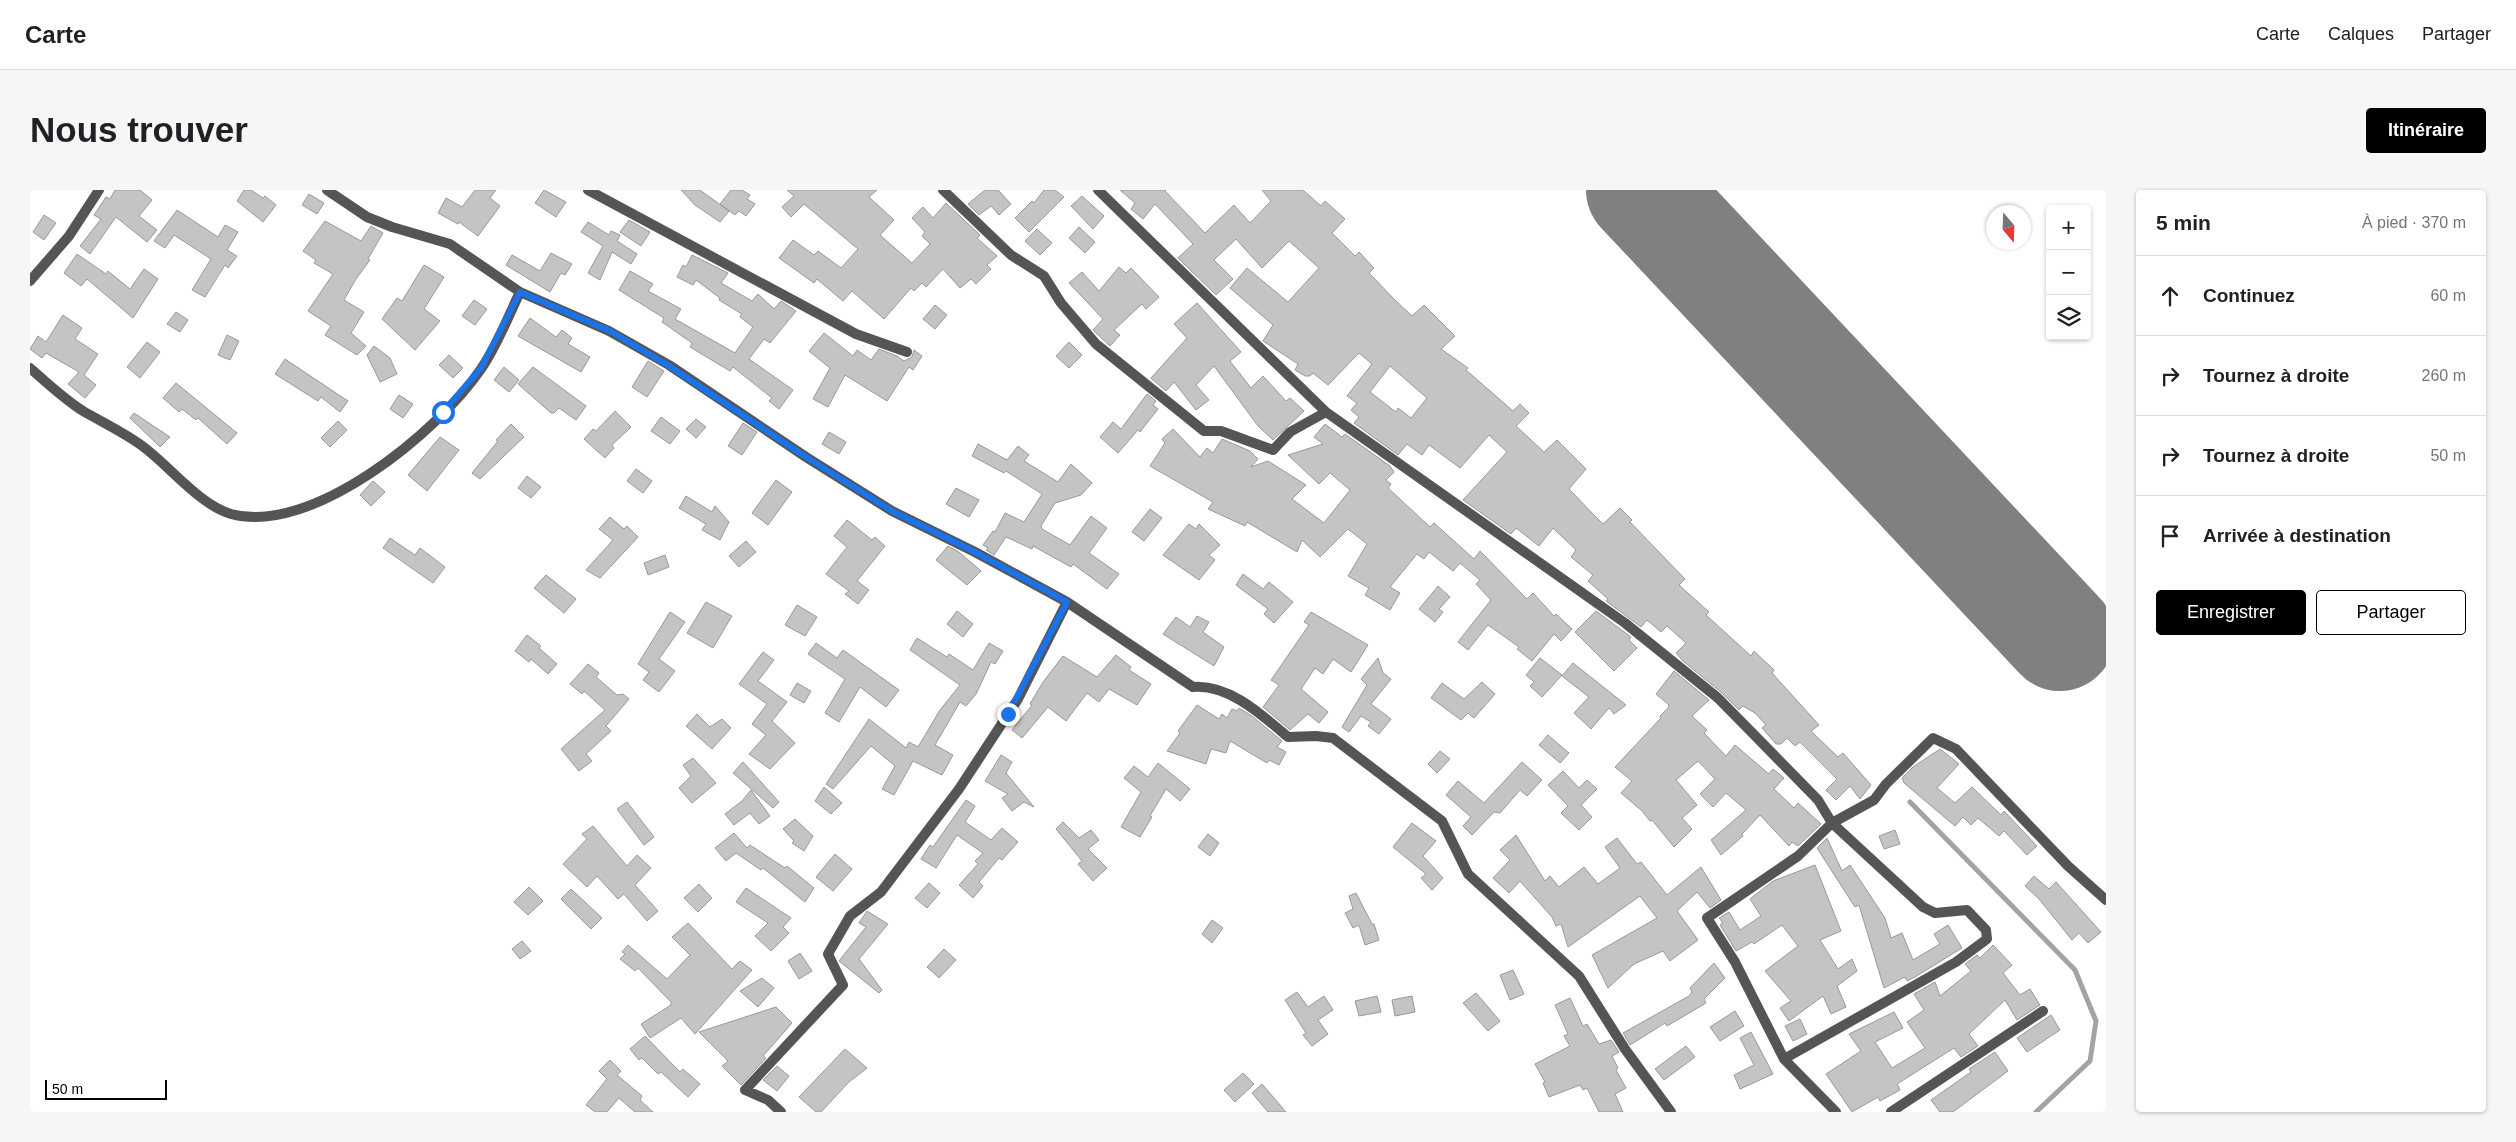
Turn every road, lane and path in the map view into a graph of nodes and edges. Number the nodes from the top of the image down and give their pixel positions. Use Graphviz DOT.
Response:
graph roads {
  1 [pos="99,190"];
  2 [pos="327,190"];
  3 [pos="588,190"];
  4 [pos="943,190"];
  5 [pos="1098,190"];
  6 [pos="30,280"];
  7 [pos="520,292"];
  8 [pos="907,352"];
  9 [pos="30,368"];
  10 [pos="1326,412"];
  11 [pos="1067,602"];
  12 [pos="1832,823"];
  13 [pos="2106,900"];
  14 [pos="2043,1011"];
  15 [pos="1784,1059"];
  16 [pos="781,1112"];
  17 [pos="1671,1112"];
  18 [pos="1836,1112"];
  19 [pos="1891,1112"];
  1 -- 6 [label="street"];
  2 -- 7 [label="street"];
  3 -- 8 [label="street"];
  4 -- 10 [label="street"];
  5 -- 10 [label="street"];
  7 -- 9 [label="street"];
  7 -- 11 [label="street"];
  10 -- 12 [label="street"];
  11 -- 16 [label="street"];
  11 -- 17 [label="street"];
  12 -- 13 [label="street"];
  12 -- 15 [label="street"];
  12 -- 15 [label="street"];
  14 -- 19 [label="street"];
  15 -- 18 [label="street"];
}
